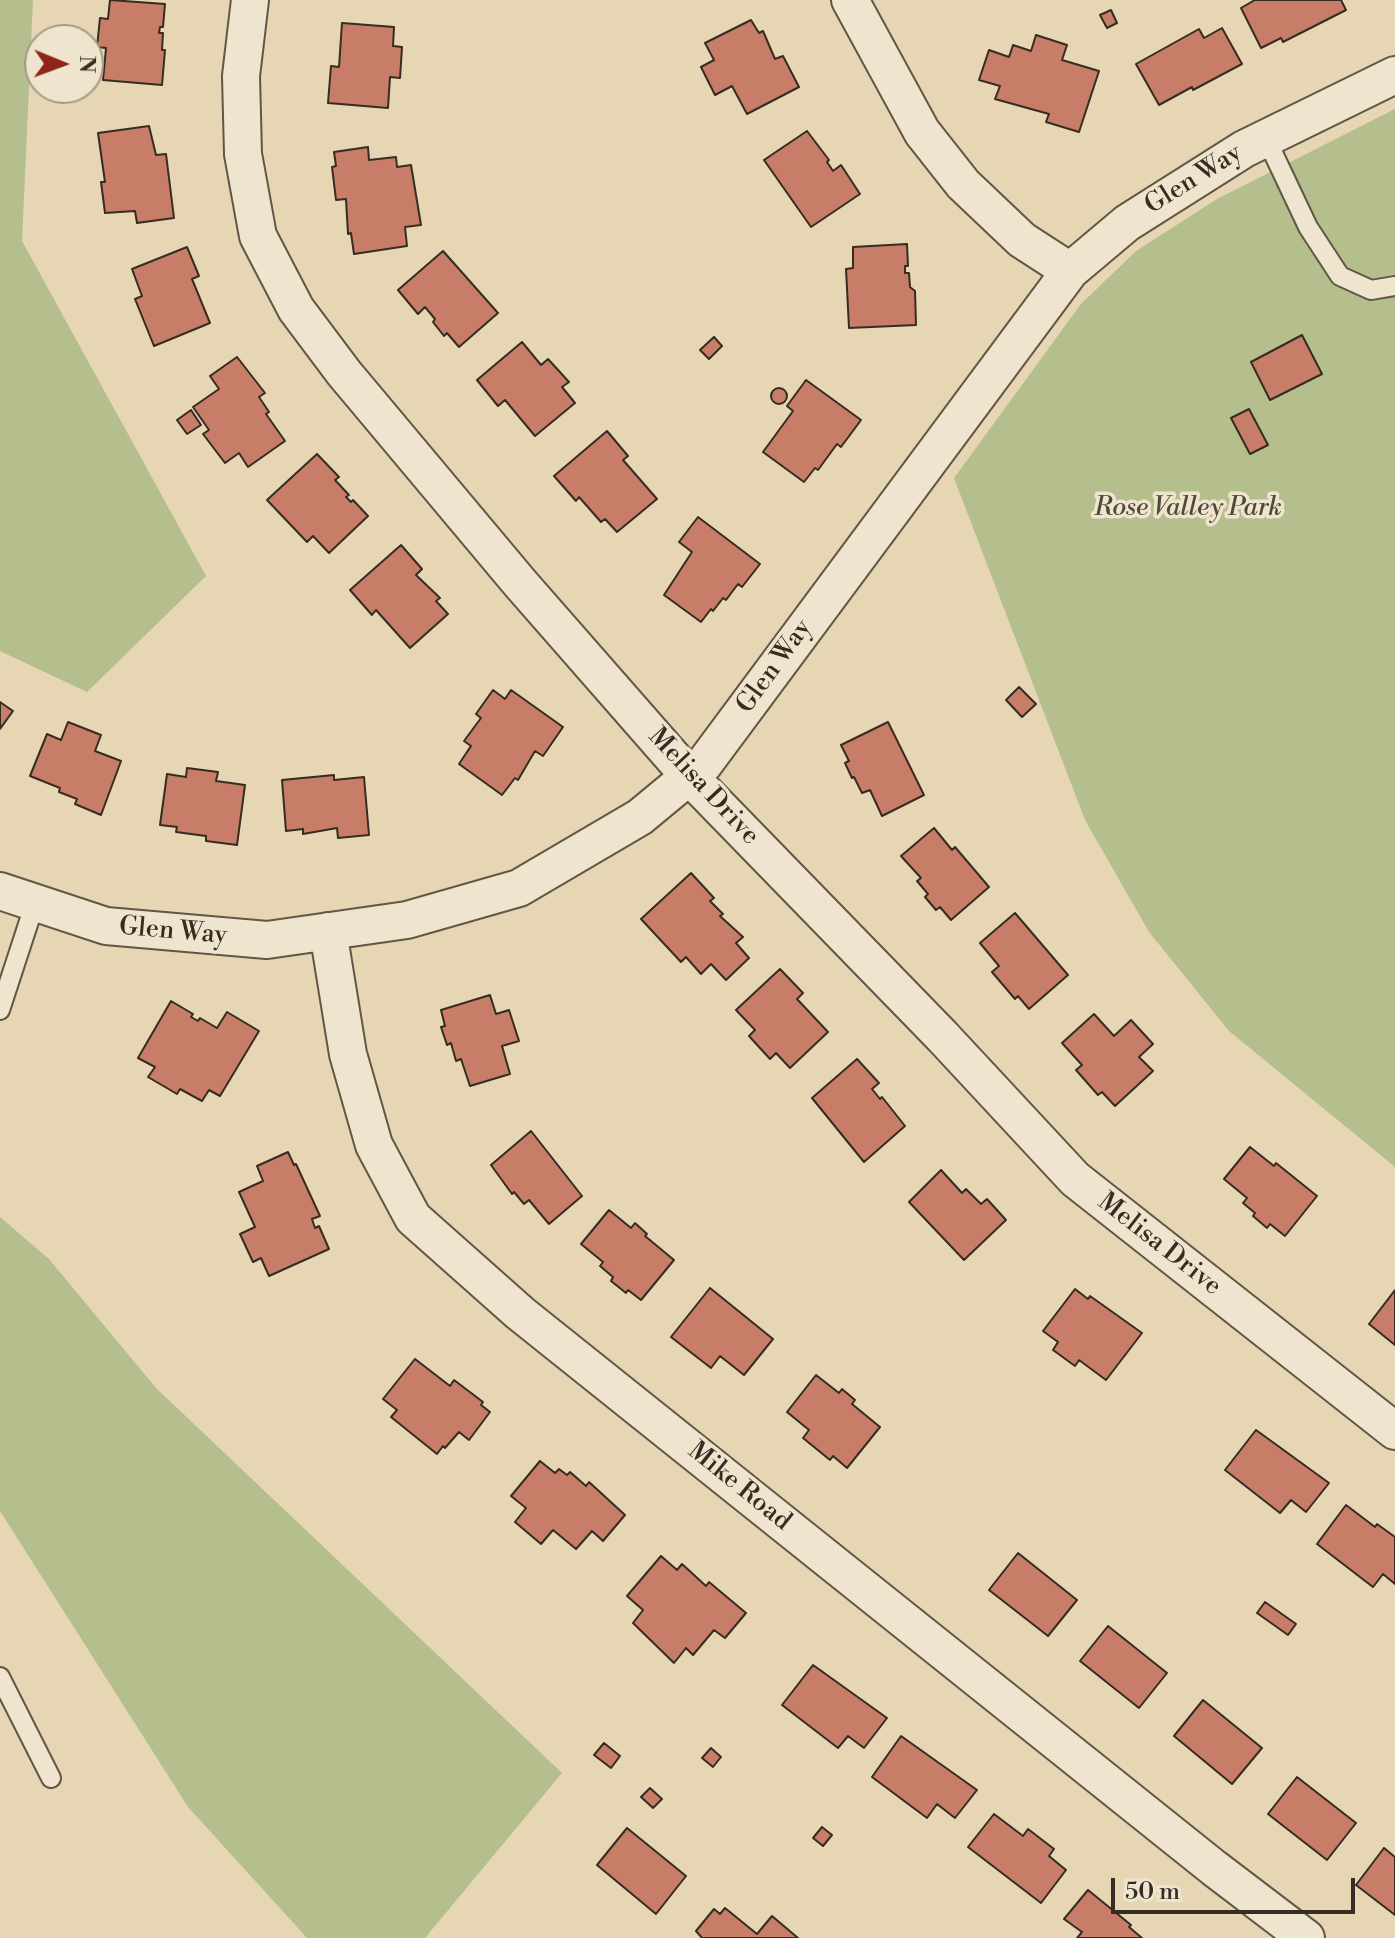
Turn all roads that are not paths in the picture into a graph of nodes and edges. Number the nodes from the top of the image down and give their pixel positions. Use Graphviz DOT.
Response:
graph roads {
  1 [pos="250,0"];
  2 [pos="850,0"];
  3 [pos="1395,75"];
  4 [pos="1266,138"];
  5 [pos="1070,271"];
  6 [pos="1395,286"];
  7 [pos="689,776"];
  8 [pos="0,891"];
  9 [pos="35,903"];
  10 [pos="328,931"];
  11 [pos="0,1010"];
  12 [pos="1395,1431"];
  13 [pos="0,1677"];
  14 [pos="51,1778"];
  15 [pos="1306,1938"];
  1 -- 7 [label="street, Melisa Drive"];
  2 -- 5 [label="street"];
  3 -- 4 [label="street, Glen Way"];
  4 -- 5 [label="street, Glen Way"];
  4 -- 6 [label="lane"];
  5 -- 7 [label="street, Glen Way"];
  7 -- 10 [label="street, Glen Way"];
  7 -- 12 [label="street, Melisa Drive"];
  8 -- 9 [label="street, Glen Way"];
  9 -- 10 [label="street, Glen Way"];
  9 -- 11 [label="lane"];
  10 -- 15 [label="street, Mike Road"];
  13 -- 14 [label="lane"];
}
